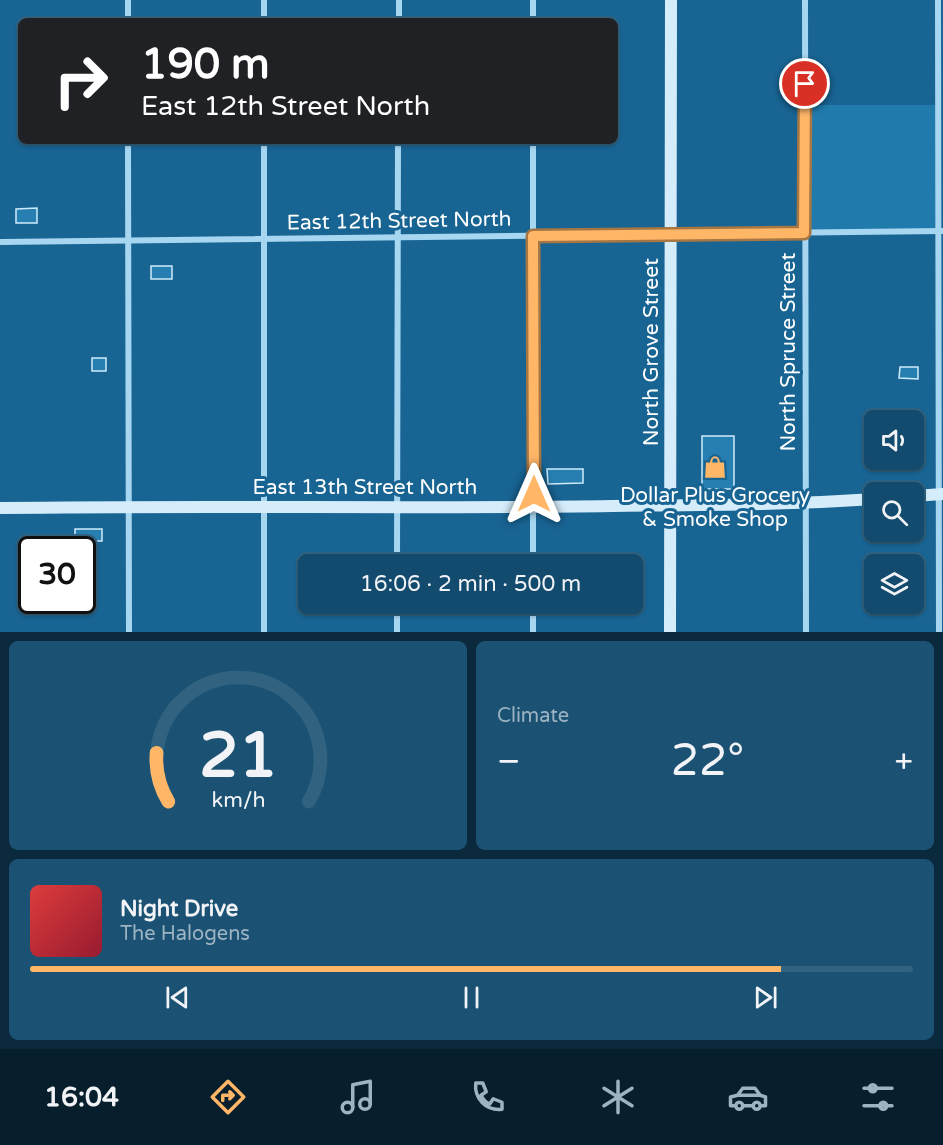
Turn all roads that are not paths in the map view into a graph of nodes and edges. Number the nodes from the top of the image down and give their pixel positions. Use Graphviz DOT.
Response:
graph roads {
  1 [pos="128,0"];
  2 [pos="264,0"];
  3 [pos="399,0"];
  4 [pos="533,0"];
  5 [pos="671,0"];
  6 [pos="805,0"];
  7 [pos="938,0"];
  8 [pos="128,18"];
  9 [pos="264,18"];
  10 [pos="399,18"];
  11 [pos="533,18"];
  12 [pos="128,144"];
  13 [pos="264,144"];
  14 [pos="398,144"];
  15 [pos="533,144"];
  16 [pos="940,231"];
  17 [pos="804,233"];
  18 [pos="671,234"];
  19 [pos="533,236"];
  20 [pos="397,237"];
  21 [pos="264,239"];
  22 [pos="128,240"];
  23 [pos="0,242"];
  24 [pos="941,494"];
  25 [pos="924,495"];
  26 [pos="864,500"];
  27 [pos="805,503"];
  28 [pos="264,505"];
  29 [pos="670,505"];
  30 [pos="129,506"];
  31 [pos="534,507"];
  32 [pos="0,508"];
  33 [pos="397,508"];
  34 [pos="397,554"];
  35 [pos="533,554"];
  36 [pos="397,614"];
  37 [pos="533,614"];
  38 [pos="129,632"];
  39 [pos="264,632"];
  40 [pos="397,632"];
  41 [pos="533,632"];
  42 [pos="670,632"];
  43 [pos="806,632"];
  44 [pos="939,632"];
  1 -- 8 [label="street"];
  2 -- 9 [label="street"];
  3 -- 10 [label="street"];
  4 -- 11 [label="street"];
  5 -- 18 [label="main road, North Grove Street"];
  6 -- 17 [label="street, North Spruce Street"];
  7 -- 16 [label="street"];
  12 -- 22 [label="street"];
  13 -- 21 [label="street"];
  14 -- 20 [label="street"];
  15 -- 19 [label="street"];
  16 -- 17 [label="street, East 12th Street North"];
  16 -- 24 [label="street"];
  17 -- 18 [label="street, East 12th Street North"];
  17 -- 27 [label="street, North Spruce Street"];
  18 -- 19 [label="street, East 12th Street North"];
  18 -- 29 [label="main road, North Grove Street"];
  19 -- 20 [label="street, East 12th Street North"];
  19 -- 31 [label="street"];
  20 -- 21 [label="street, East 12th Street North"];
  20 -- 33 [label="street"];
  21 -- 22 [label="street, East 12th Street North"];
  21 -- 28 [label="street"];
  22 -- 23 [label="street, East 12th Street North"];
  22 -- 30 [label="street"];
  24 -- 25 [label="main road"];
  24 -- 44 [label="street"];
  26 -- 27 [label="main road, East 13th Street North"];
  27 -- 29 [label="main road, East 13th Street North"];
  27 -- 43 [label="street, North Spruce Street"];
  28 -- 30 [label="main road, East 13th Street North"];
  28 -- 33 [label="main road, East 13th Street North"];
  28 -- 39 [label="street"];
  29 -- 31 [label="main road, East 13th Street North"];
  29 -- 42 [label="main road, North Grove Street"];
  30 -- 32 [label="main road, East 13th Street North"];
  30 -- 38 [label="street"];
  31 -- 33 [label="main road, East 13th Street North"];
  31 -- 35 [label="street"];
  33 -- 34 [label="street"];
  36 -- 40 [label="street"];
  37 -- 41 [label="street"];
}
